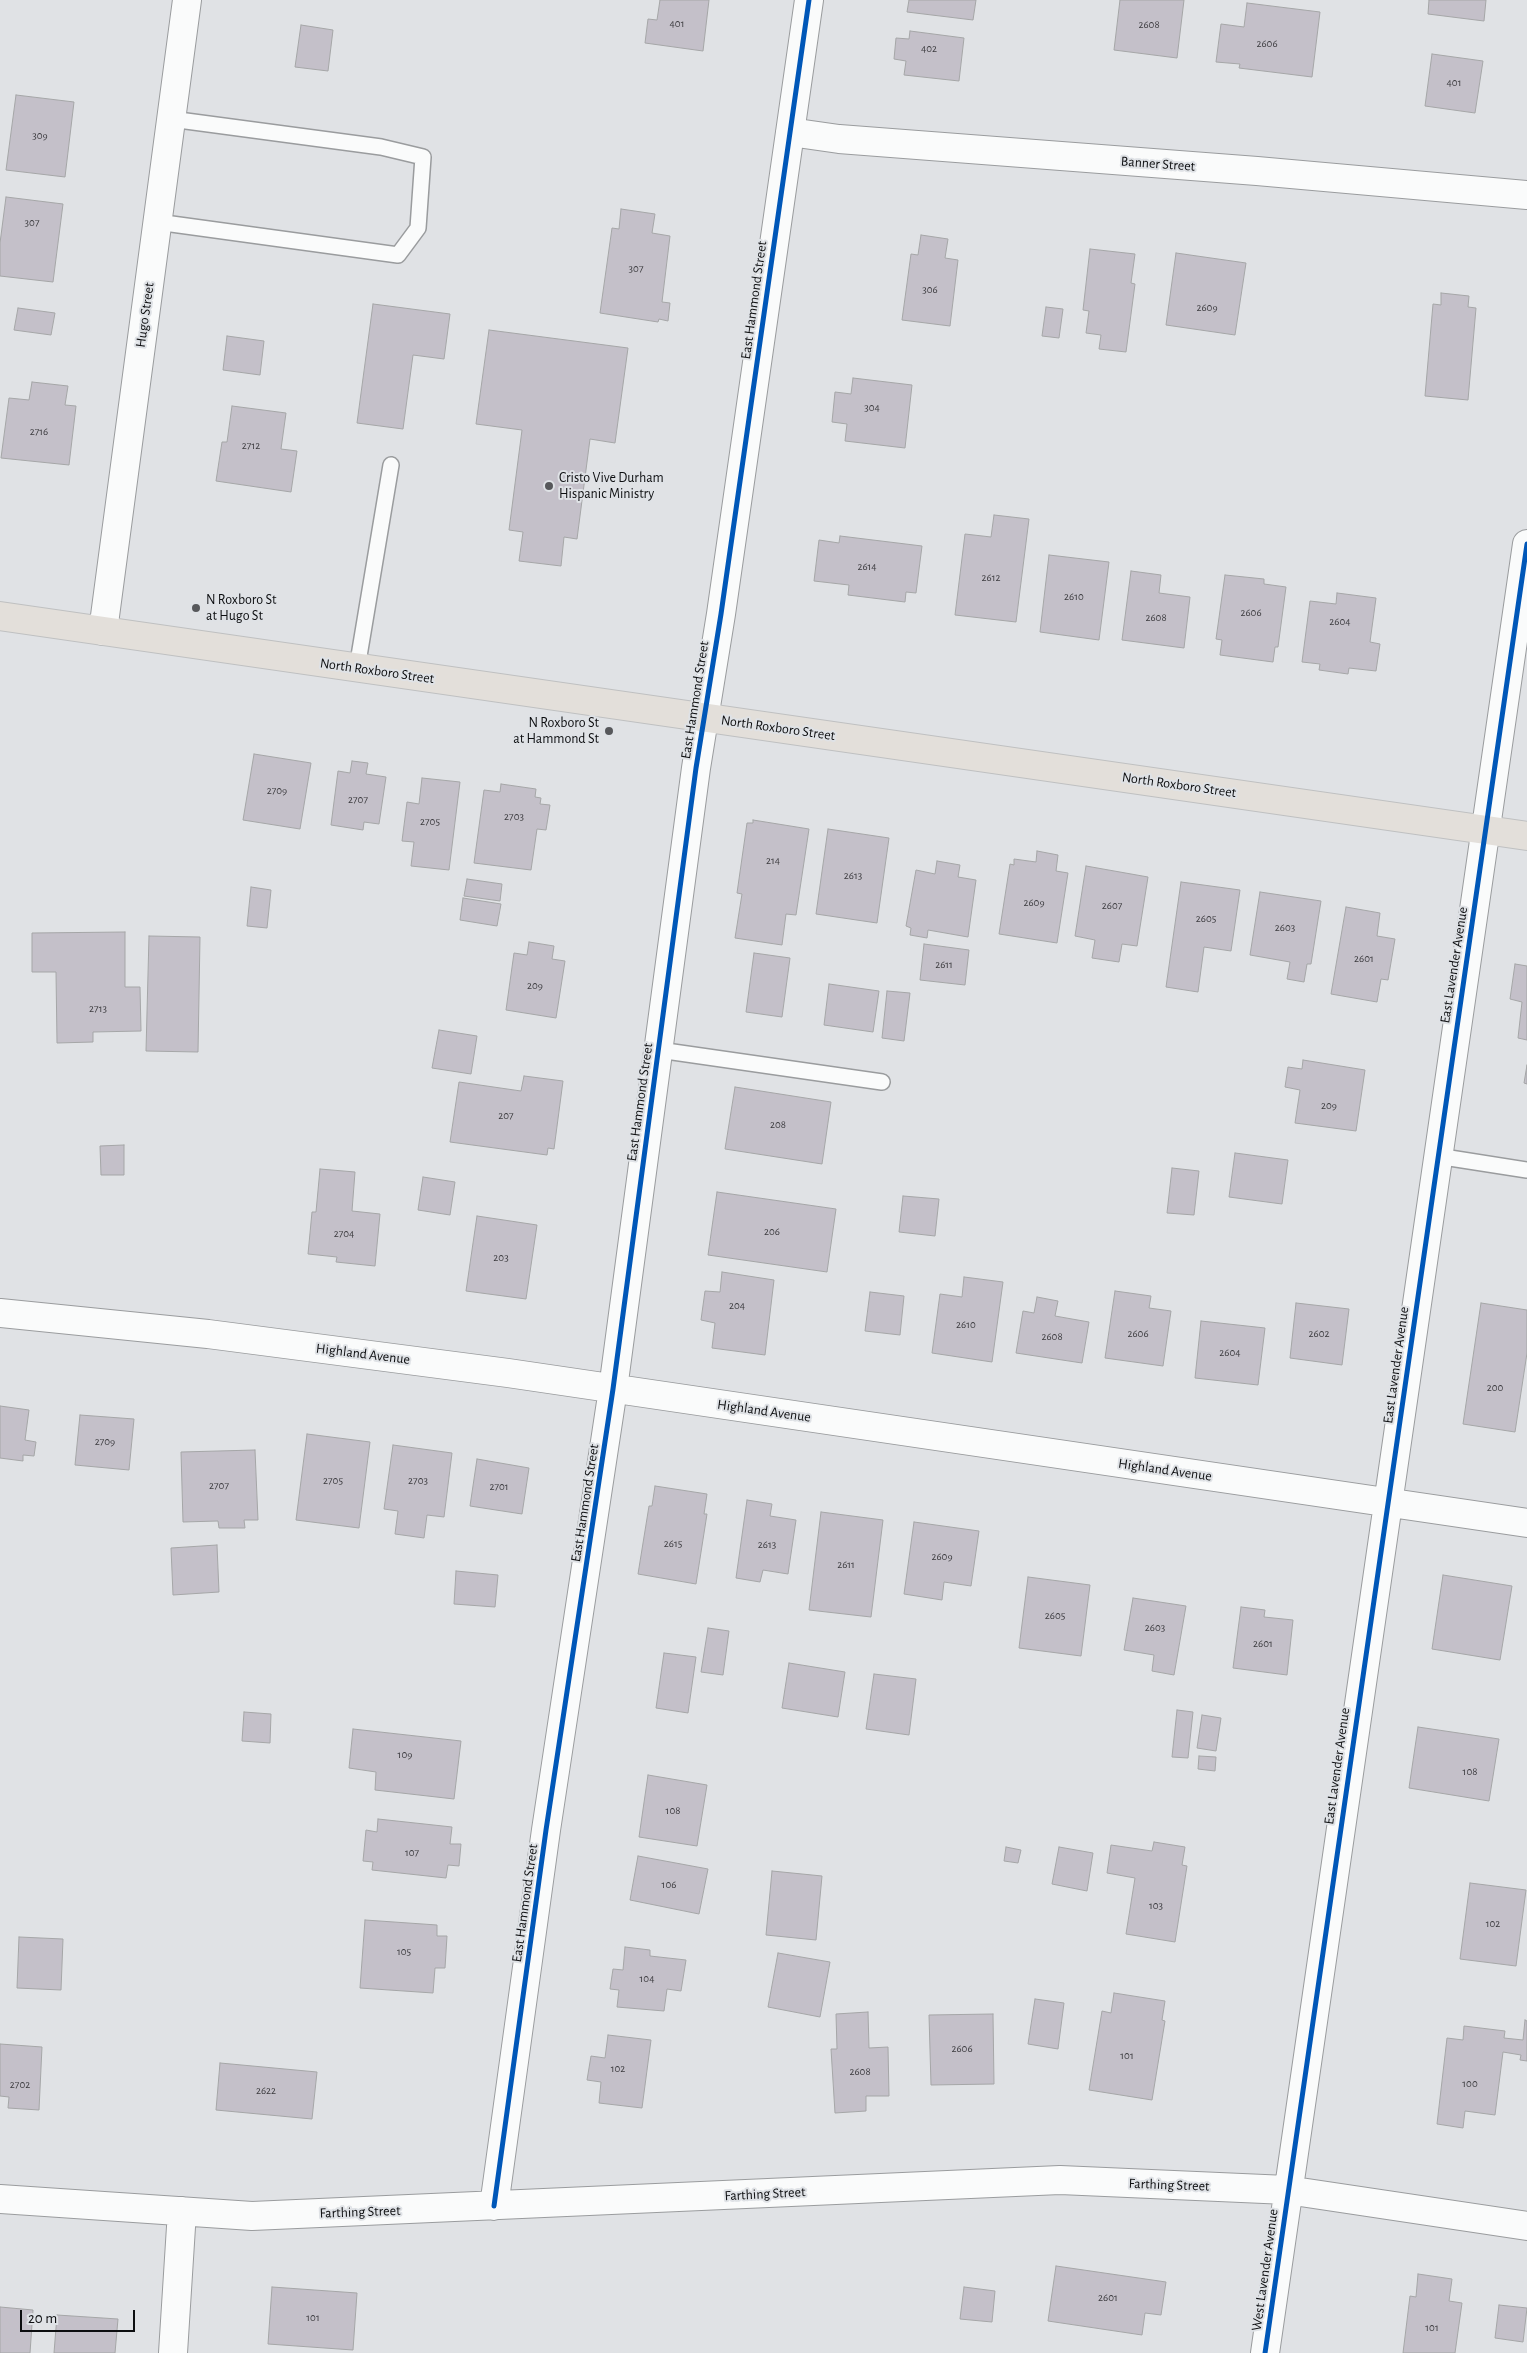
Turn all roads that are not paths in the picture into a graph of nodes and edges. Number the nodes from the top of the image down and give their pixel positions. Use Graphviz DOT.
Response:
graph roads {
  1 [pos="187,0"];
  2 [pos="808,0"];
  3 [pos="171,119"];
  4 [pos="790,132"];
  5 [pos="1527,195"];
  6 [pos="158,222"];
  7 [pos="391,466"];
  8 [pos="1527,544"];
  9 [pos="0,616"];
  10 [pos="103,631"];
  11 [pos="357,668"];
  12 [pos="703,718"];
  13 [pos="1487,830"];
  14 [pos="1527,836"];
  15 [pos="659,1050"];
  16 [pos="882,1082"];
  17 [pos="1437,1156"];
  18 [pos="1527,1170"];
  19 [pos="0,1313"];
  20 [pos="613,1389"];
  21 [pos="1387,1501"];
  22 [pos="1527,1523"];
  23 [pos="1287,2190"];
  24 [pos="0,2199"];
  25 [pos="494,2206"];
  26 [pos="182,2211"];
  27 [pos="1527,2226"];
  28 [pos="173,2353"];
  29 [pos="1265,2353"];
  1 -- 3 [label="street, Hugo Street"];
  2 -- 4 [label="street, East Hammond Street"];
  3 -- 6 [label="street, Hugo Street"];
  3 -- 6 [label="lane"];
  4 -- 5 [label="street, Banner Street"];
  4 -- 12 [label="street, East Hammond Street"];
  6 -- 10 [label="street, Hugo Street"];
  7 -- 11 [label="lane"];
  8 -- 13 [label="street, East Lavender Avenue"];
  9 -- 10 [label="main road, North Roxboro Street"];
  10 -- 11 [label="main road, North Roxboro Street"];
  11 -- 12 [label="main road, North Roxboro Street"];
  12 -- 13 [label="main road, North Roxboro Street"];
  12 -- 15 [label="street, East Hammond Street"];
  13 -- 14 [label="main road, North Roxboro Street"];
  13 -- 17 [label="street, East Lavender Avenue"];
  15 -- 16 [label="lane"];
  15 -- 20 [label="street, East Hammond Street"];
  17 -- 18 [label="lane"];
  17 -- 21 [label="street, East Lavender Avenue"];
  19 -- 20 [label="street, Highland Avenue"];
  20 -- 21 [label="street, Highland Avenue"];
  20 -- 25 [label="street, East Hammond Street"];
  21 -- 22 [label="street, Highland Avenue"];
  21 -- 23 [label="street, East Lavender Avenue"];
  23 -- 25 [label="street, Farthing Street"];
  23 -- 27 [label="street, Farthing Street"];
  23 -- 29 [label="street, West Lavender Avenue"];
  24 -- 26 [label="street, Farthing Street"];
  25 -- 26 [label="street, Farthing Street"];
  26 -- 28 [label="street"];
}
